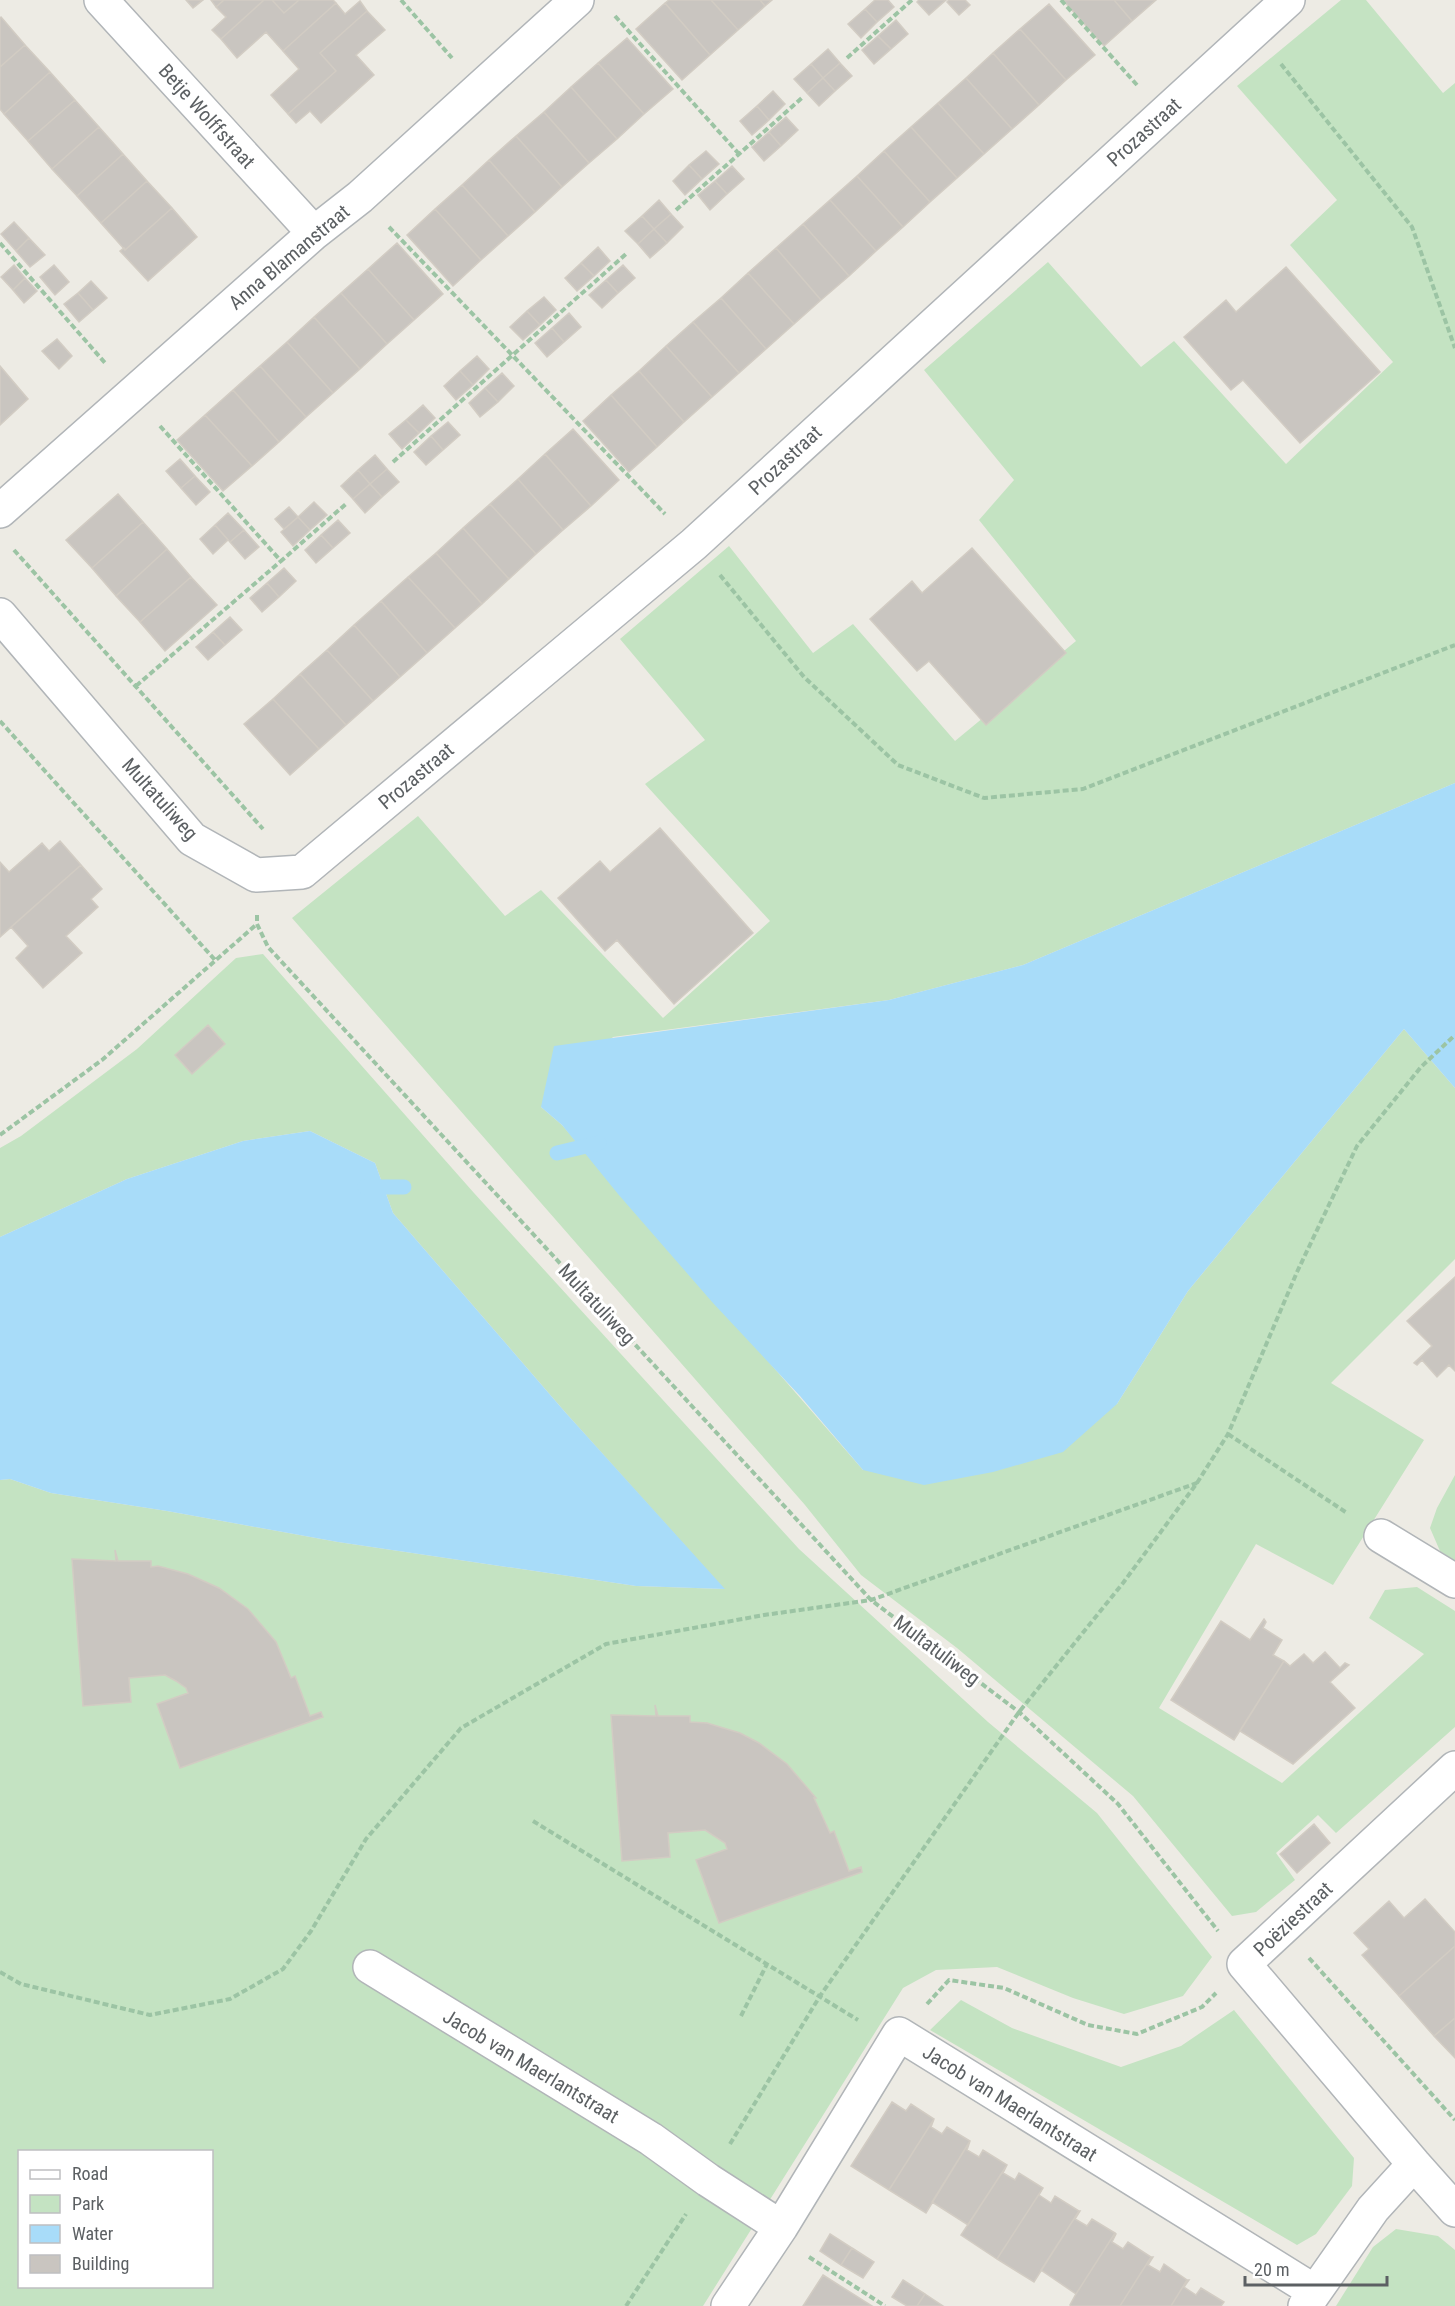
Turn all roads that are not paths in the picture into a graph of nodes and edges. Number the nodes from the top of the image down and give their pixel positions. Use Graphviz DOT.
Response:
graph roads {
  1 [pos="101,0"];
  2 [pos="577,0"];
  3 [pos="1288,0"];
  4 [pos="314,233"];
  5 [pos="0,511"];
  6 [pos="0,615"];
  7 [pos="256,875"];
  8 [pos="1381,1536"];
  9 [pos="1455,1581"];
  10 [pos="1455,1768"];
  11 [pos="370,1966"];
  12 [pos="1414,2164"];
  13 [pos="1455,2210"];
  14 [pos="778,2231"];
  15 [pos="1309,2299"];
  16 [pos="728,2306"];
  1 -- 4 [label="street, Betje Wolffstraat"];
  2 -- 4 [label="street, Anna Blamanstraat"];
  3 -- 7 [label="street, Prozastraat"];
  4 -- 5 [label="street, Anna Blamanstraat"];
  6 -- 7 [label="street, Multatuliweg"];
  8 -- 9 [label="street"];
  10 -- 12 [label="street, Poëziestraat"];
  11 -- 14 [label="street, Jacob van Maerlantstraat"];
  12 -- 13 [label="street, Poëziestraat"];
  12 -- 15 [label="street"];
  14 -- 15 [label="street, Jacob van Maerlantstraat"];
  14 -- 16 [label="street"];
}
